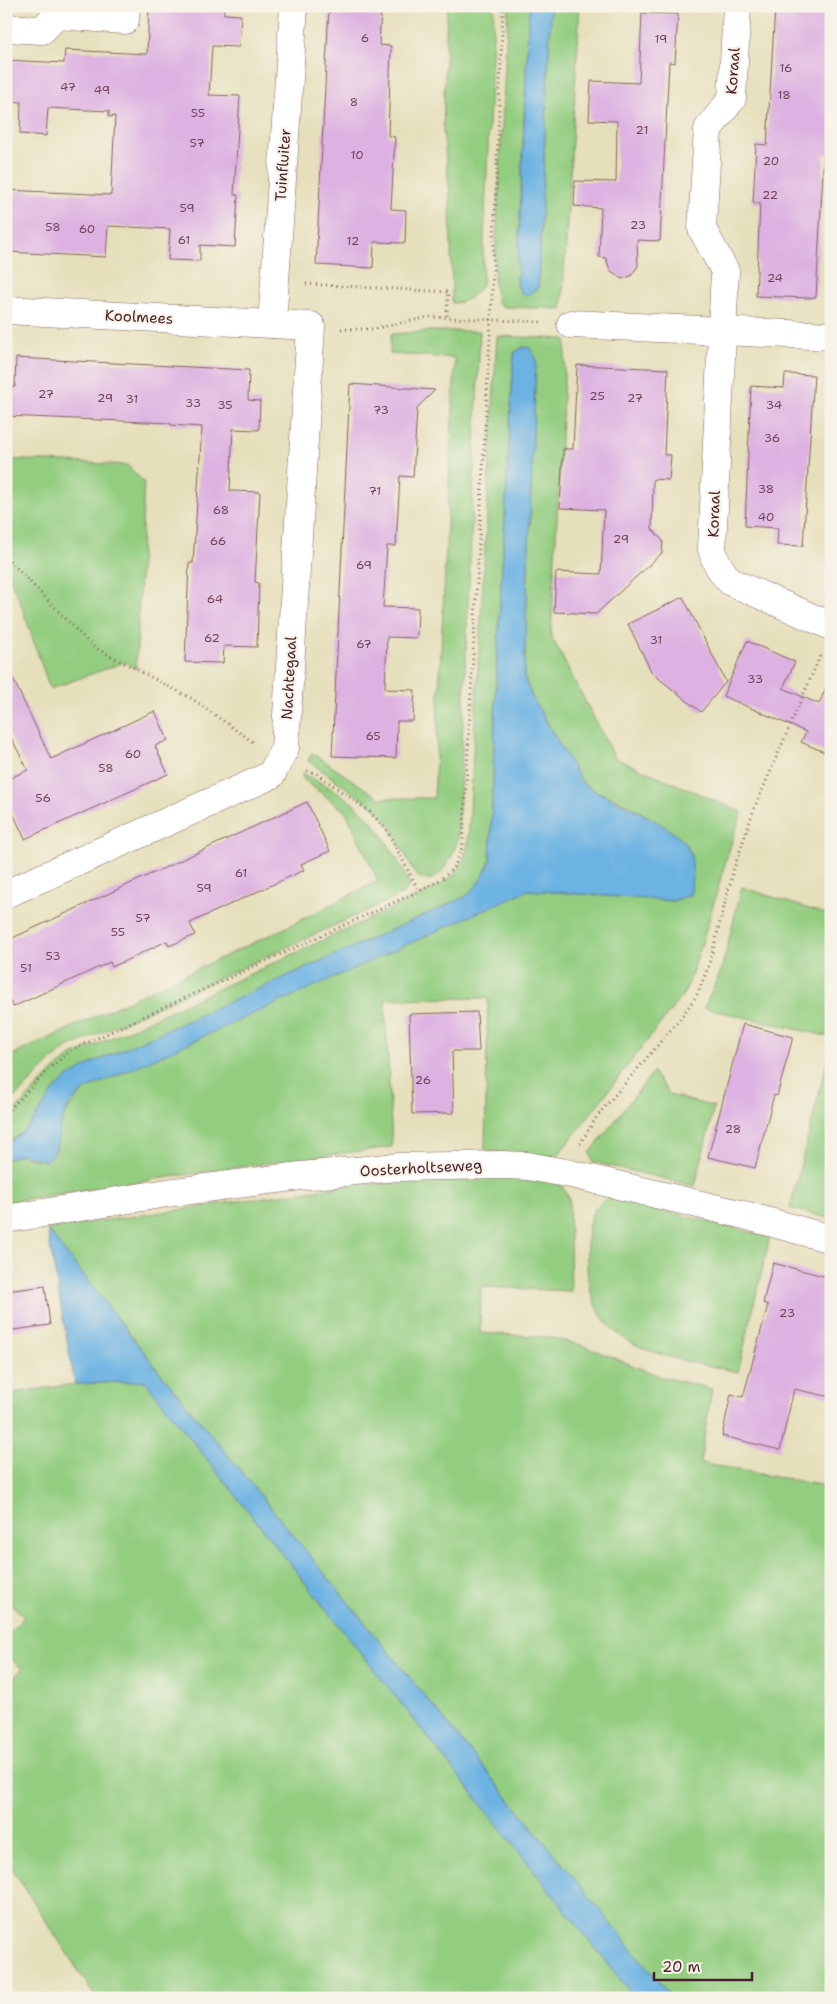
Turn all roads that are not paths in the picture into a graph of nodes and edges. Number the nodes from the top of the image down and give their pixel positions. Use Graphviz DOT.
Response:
graph roads {
  1 [pos="126,6"];
  2 [pos="294,6"];
  3 [pos="737,6"];
  4 [pos="57,11"];
  5 [pos="6,28"];
  6 [pos="6,310"];
  7 [pos="272,324"];
  8 [pos="571,324"];
  9 [pos="722,332"];
  10 [pos="831,336"];
  11 [pos="827,637"];
  12 [pos="6,894"];
  13 [pos="6,1219"];
  14 [pos="831,1239"];
  1 -- 4 [label="street"];
  2 -- 7 [label="street, Tuinfluiter"];
  3 -- 9 [label="street, Koraal"];
  4 -- 5 [label="street"];
  6 -- 7 [label="street, Koolmees"];
  7 -- 12 [label="street, Nachtegaal"];
  8 -- 9 [label="street"];
  9 -- 10 [label="street"];
  9 -- 11 [label="street, Koraal"];
  13 -- 14 [label="street, Oosterholtseweg"];
}
